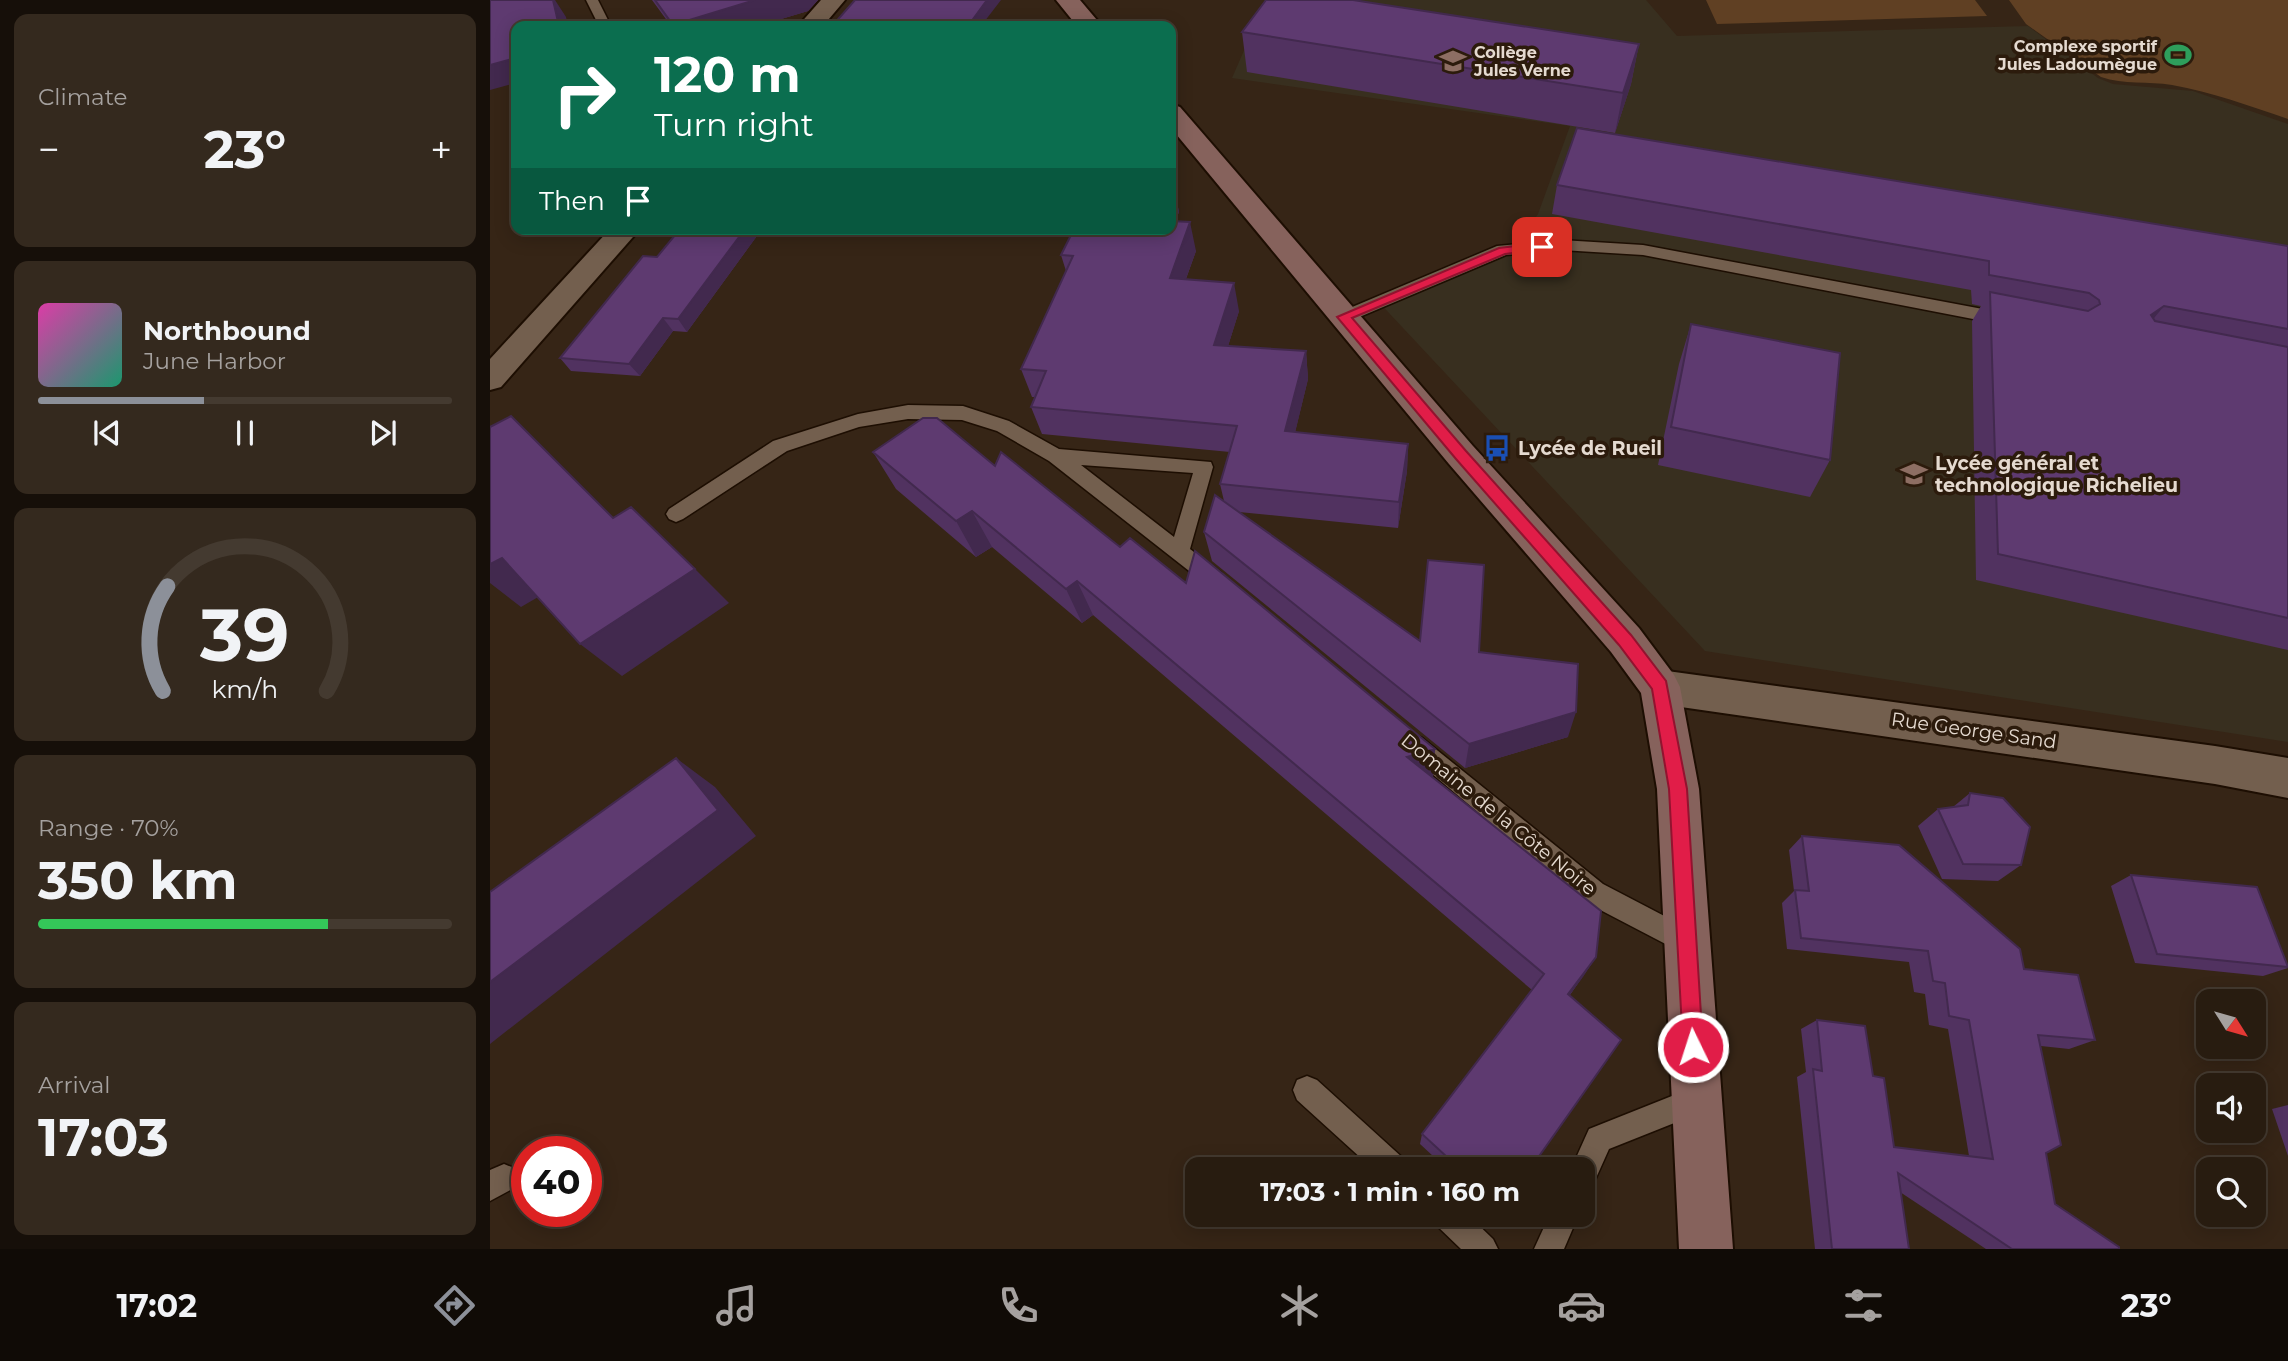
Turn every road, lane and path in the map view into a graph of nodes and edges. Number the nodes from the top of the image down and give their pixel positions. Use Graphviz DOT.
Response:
graph roads {
  1 [pos="592,0"];
  2 [pos="834,0"];
  3 [pos="1067,0"];
  4 [pos="602,21"];
  5 [pos="815,21"];
  6 [pos="1086,21"];
  7 [pos="1176,118"];
  8 [pos="621,235"];
  9 [pos="1343,317"];
  10 [pos="2014,321"];
  11 [pos="490,379"];
  12 [pos="1056,456"];
  13 [pos="676,514"];
  14 [pos="1180,551"];
  15 [pos="1233,595"];
  16 [pos="1660,687"];
  17 [pos="1403,736"];
  18 [pos="2288,778"];
  19 [pos="1686,941"];
  20 [pos="1307,1090"];
  21 [pos="1697,1100"];
  22 [pos="1381,1157"];
  23 [pos="1591,1157"];
  24 [pos="1459,1227"];
  25 [pos="1559,1227"];
  26 [pos="1483,1249"];
  27 [pos="1549,1249"];
  28 [pos="1706,1249"];
  1 -- 4 [label="lane"];
  2 -- 5 [label="street"];
  3 -- 6 [label="street"];
  7 -- 9 [label="street"];
  8 -- 11 [label="street"];
  9 -- 10 [label="lane"];
  9 -- 16 [label="street"];
  12 -- 13 [label="lane"];
  12 -- 14 [label="lane"];
  12 -- 14 [label="lane"];
  14 -- 15 [label="lane"];
  16 -- 18 [label="street, Rue George Sand"];
  16 -- 19 [label="street"];
  17 -- 19 [label="lane, Domaine de la Côte Noire"];
  19 -- 21 [label="street"];
  20 -- 22 [label="lane"];
  21 -- 23 [label="lane"];
  21 -- 28 [label="street"];
  24 -- 26 [label="lane"];
  25 -- 27 [label="lane"];
}
